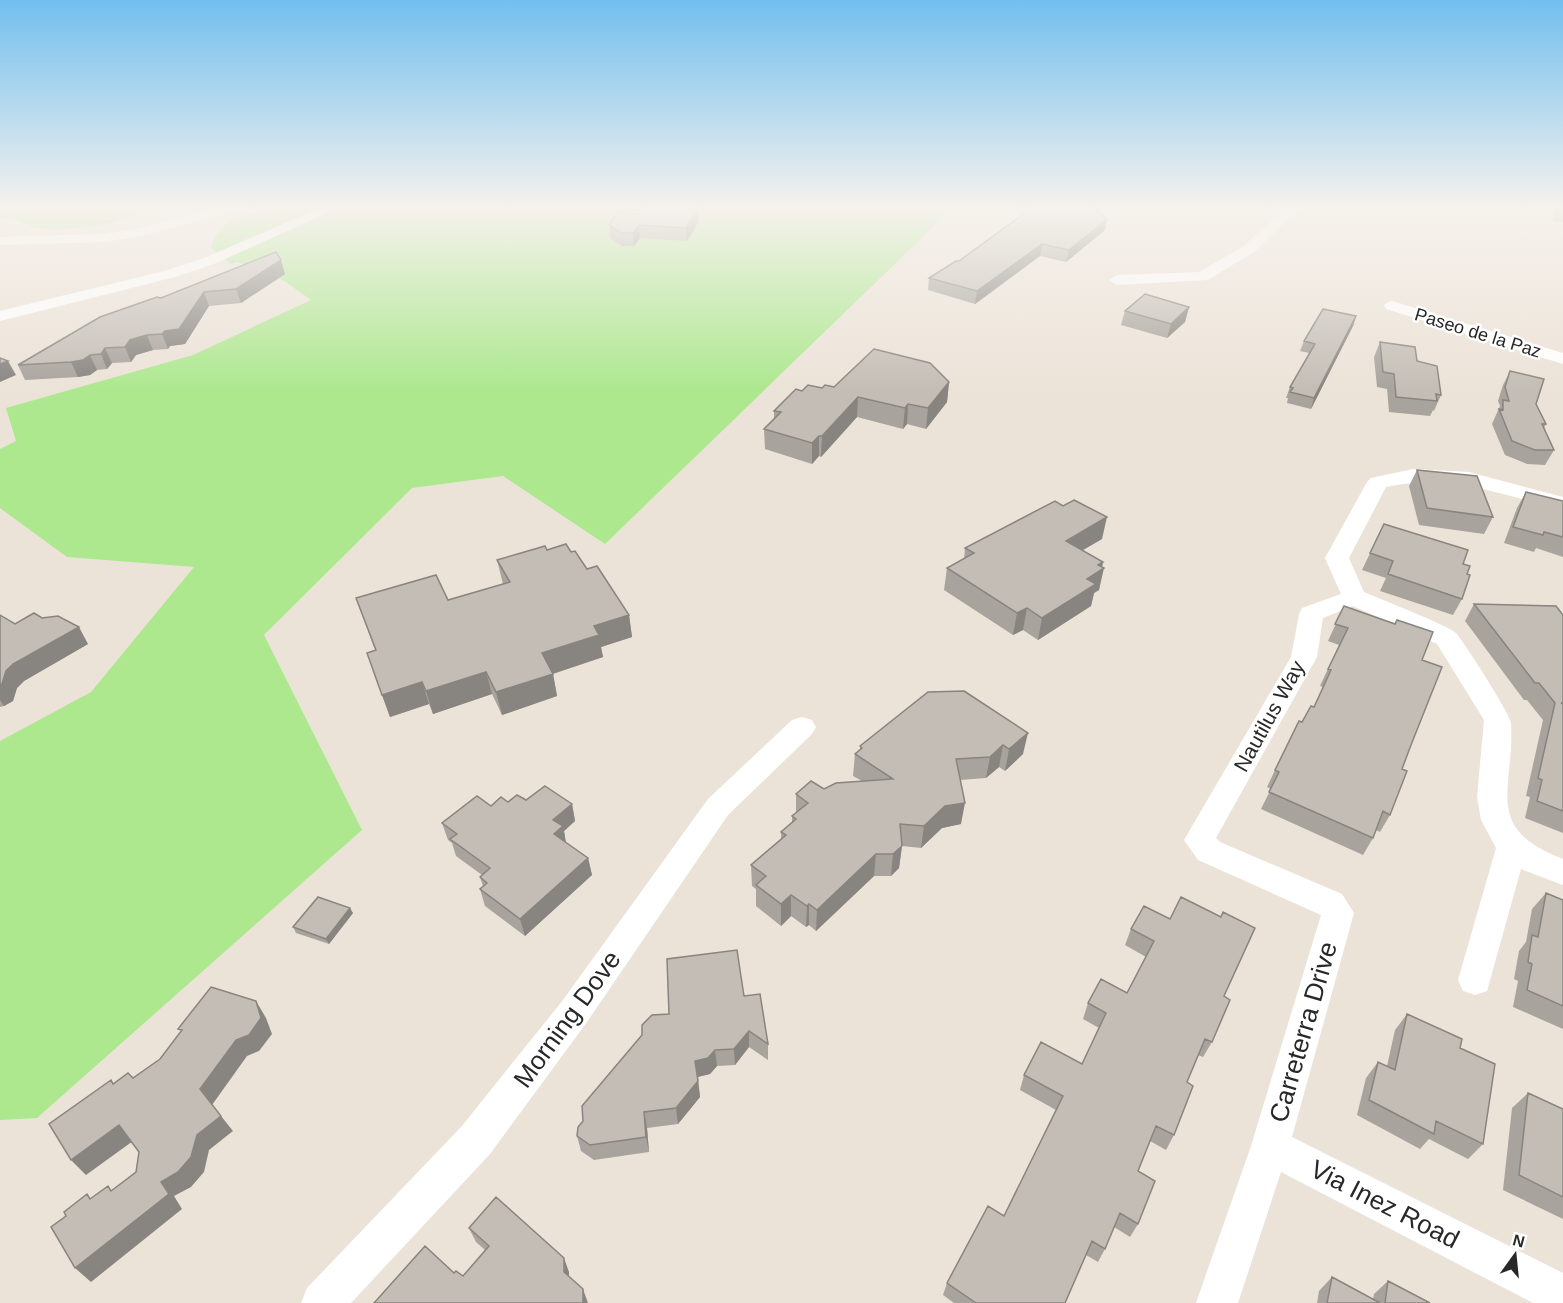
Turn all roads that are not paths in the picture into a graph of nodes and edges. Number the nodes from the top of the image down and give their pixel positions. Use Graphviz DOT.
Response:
graph roads {
  1 [pos="188,268"];
  2 [pos="1217,268"];
  3 [pos="1118,280"];
  4 [pos="1392,306"];
  5 [pos="0,316"];
  6 [pos="1563,359"];
  7 [pos="1563,504"];
  8 [pos="1354,597"];
  9 [pos="802,727"];
  10 [pos="1199,840"];
  11 [pos="1512,847"];
  12 [pos="1563,872"];
  13 [pos="1475,980"];
  14 [pos="1270,1146"];
  15 [pos="1563,1296"];
  16 [pos="322,1303"];
  17 [pos="1216,1303"];
  1 -- 5 [label="street"];
  2 -- 3 [label="street"];
  4 -- 6 [label="street, Paseo de la Paz"];
  7 -- 8 [label="street"];
  8 -- 10 [label="street, Nautilus Way"];
  8 -- 11 [label="street"];
  9 -- 16 [label="street, Morning Dove"];
  10 -- 14 [label="street, Carreterra Drive"];
  11 -- 12 [label="street"];
  11 -- 13 [label="street"];
  14 -- 15 [label="street, Via Inez Road"];
  14 -- 17 [label="street, Carreterra Drive"];
}
